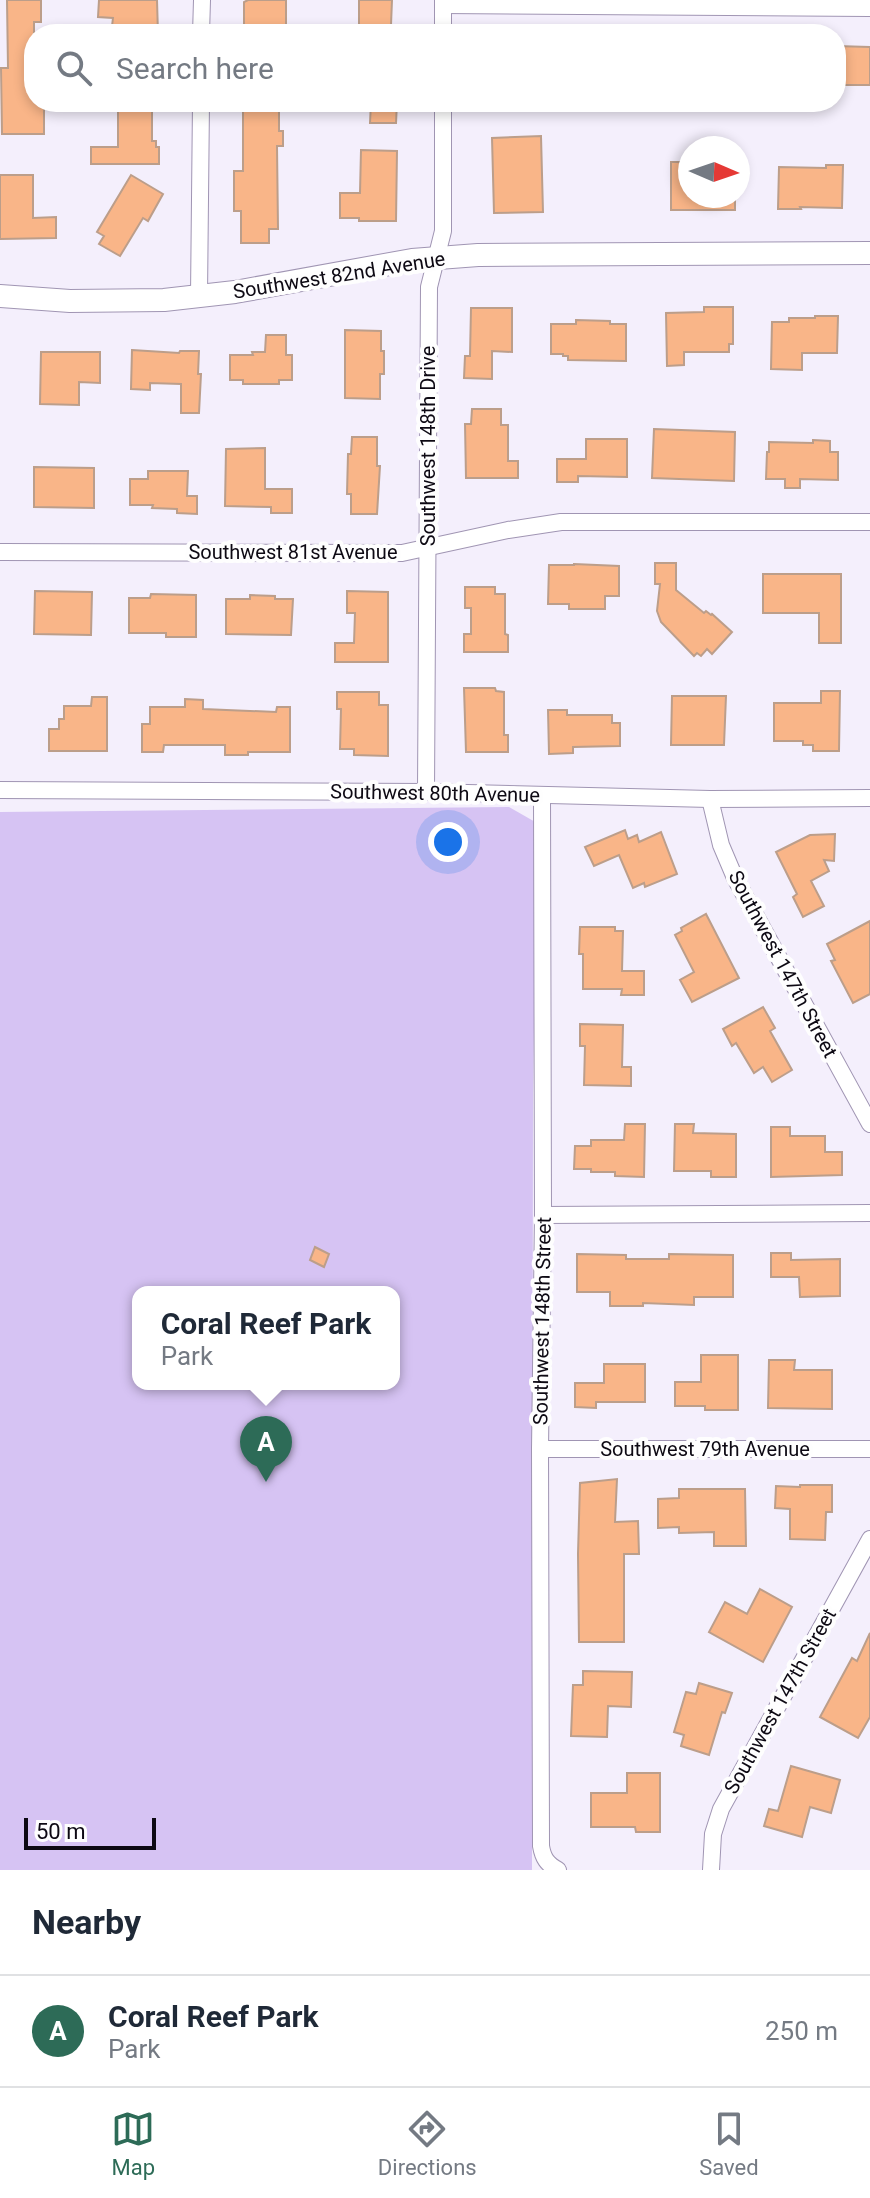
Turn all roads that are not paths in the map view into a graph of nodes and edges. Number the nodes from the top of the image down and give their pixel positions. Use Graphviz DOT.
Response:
graph roads {
  1 [pos="202,0"];
  2 [pos="443,2"];
  3 [pos="870,8"];
  4 [pos="201,24"];
  5 [pos="443,24"];
  6 [pos="201,112"];
  7 [pos="443,112"];
  8 [pos="870,253"];
  9 [pos="436,258"];
  10 [pos="0,296"];
  11 [pos="199,296"];
  12 [pos="870,522"];
  13 [pos="427,548"];
  14 [pos="0,552"];
  15 [pos="0,790"];
  16 [pos="426,792"];
  17 [pos="542,795"];
  18 [pos="870,798"];
  19 [pos="710,799"];
  20 [pos="870,1124"];
  21 [pos="870,1213"];
  22 [pos="543,1215"];
  23 [pos="540,1449"];
  24 [pos="870,1449"];
  25 [pos="870,1539"];
  26 [pos="558,1870"];
  27 [pos="711,1870"];
  1 -- 4 [label="street"];
  2 -- 3 [label="street"];
  2 -- 5 [label="street"];
  6 -- 11 [label="street"];
  7 -- 9 [label="street, Southwest 148th Drive"];
  8 -- 9 [label="street, Southwest 82nd Avenue"];
  9 -- 11 [label="street, Southwest 82nd Avenue"];
  9 -- 13 [label="street, Southwest 148th Drive"];
  10 -- 11 [label="street, Southwest 82nd Avenue"];
  12 -- 13 [label="street, Southwest 81st Avenue"];
  13 -- 14 [label="street, Southwest 81st Avenue"];
  13 -- 16 [label="street, Southwest 148th Drive"];
  15 -- 16 [label="street, Southwest 80th Avenue"];
  16 -- 17 [label="street, Southwest 80th Avenue"];
  17 -- 19 [label="street, Southwest 80th Avenue"];
  17 -- 22 [label="street, Southwest 148th Street"];
  18 -- 19 [label="street, Southwest 80th Avenue"];
  19 -- 20 [label="street, Southwest 147th Street"];
  21 -- 22 [label="street"];
  22 -- 23 [label="street, Southwest 148th Street"];
  23 -- 24 [label="street, Southwest 79th Avenue"];
  23 -- 26 [label="street, Southwest 148th Street"];
  25 -- 27 [label="street, Southwest 147th Street"];
}
